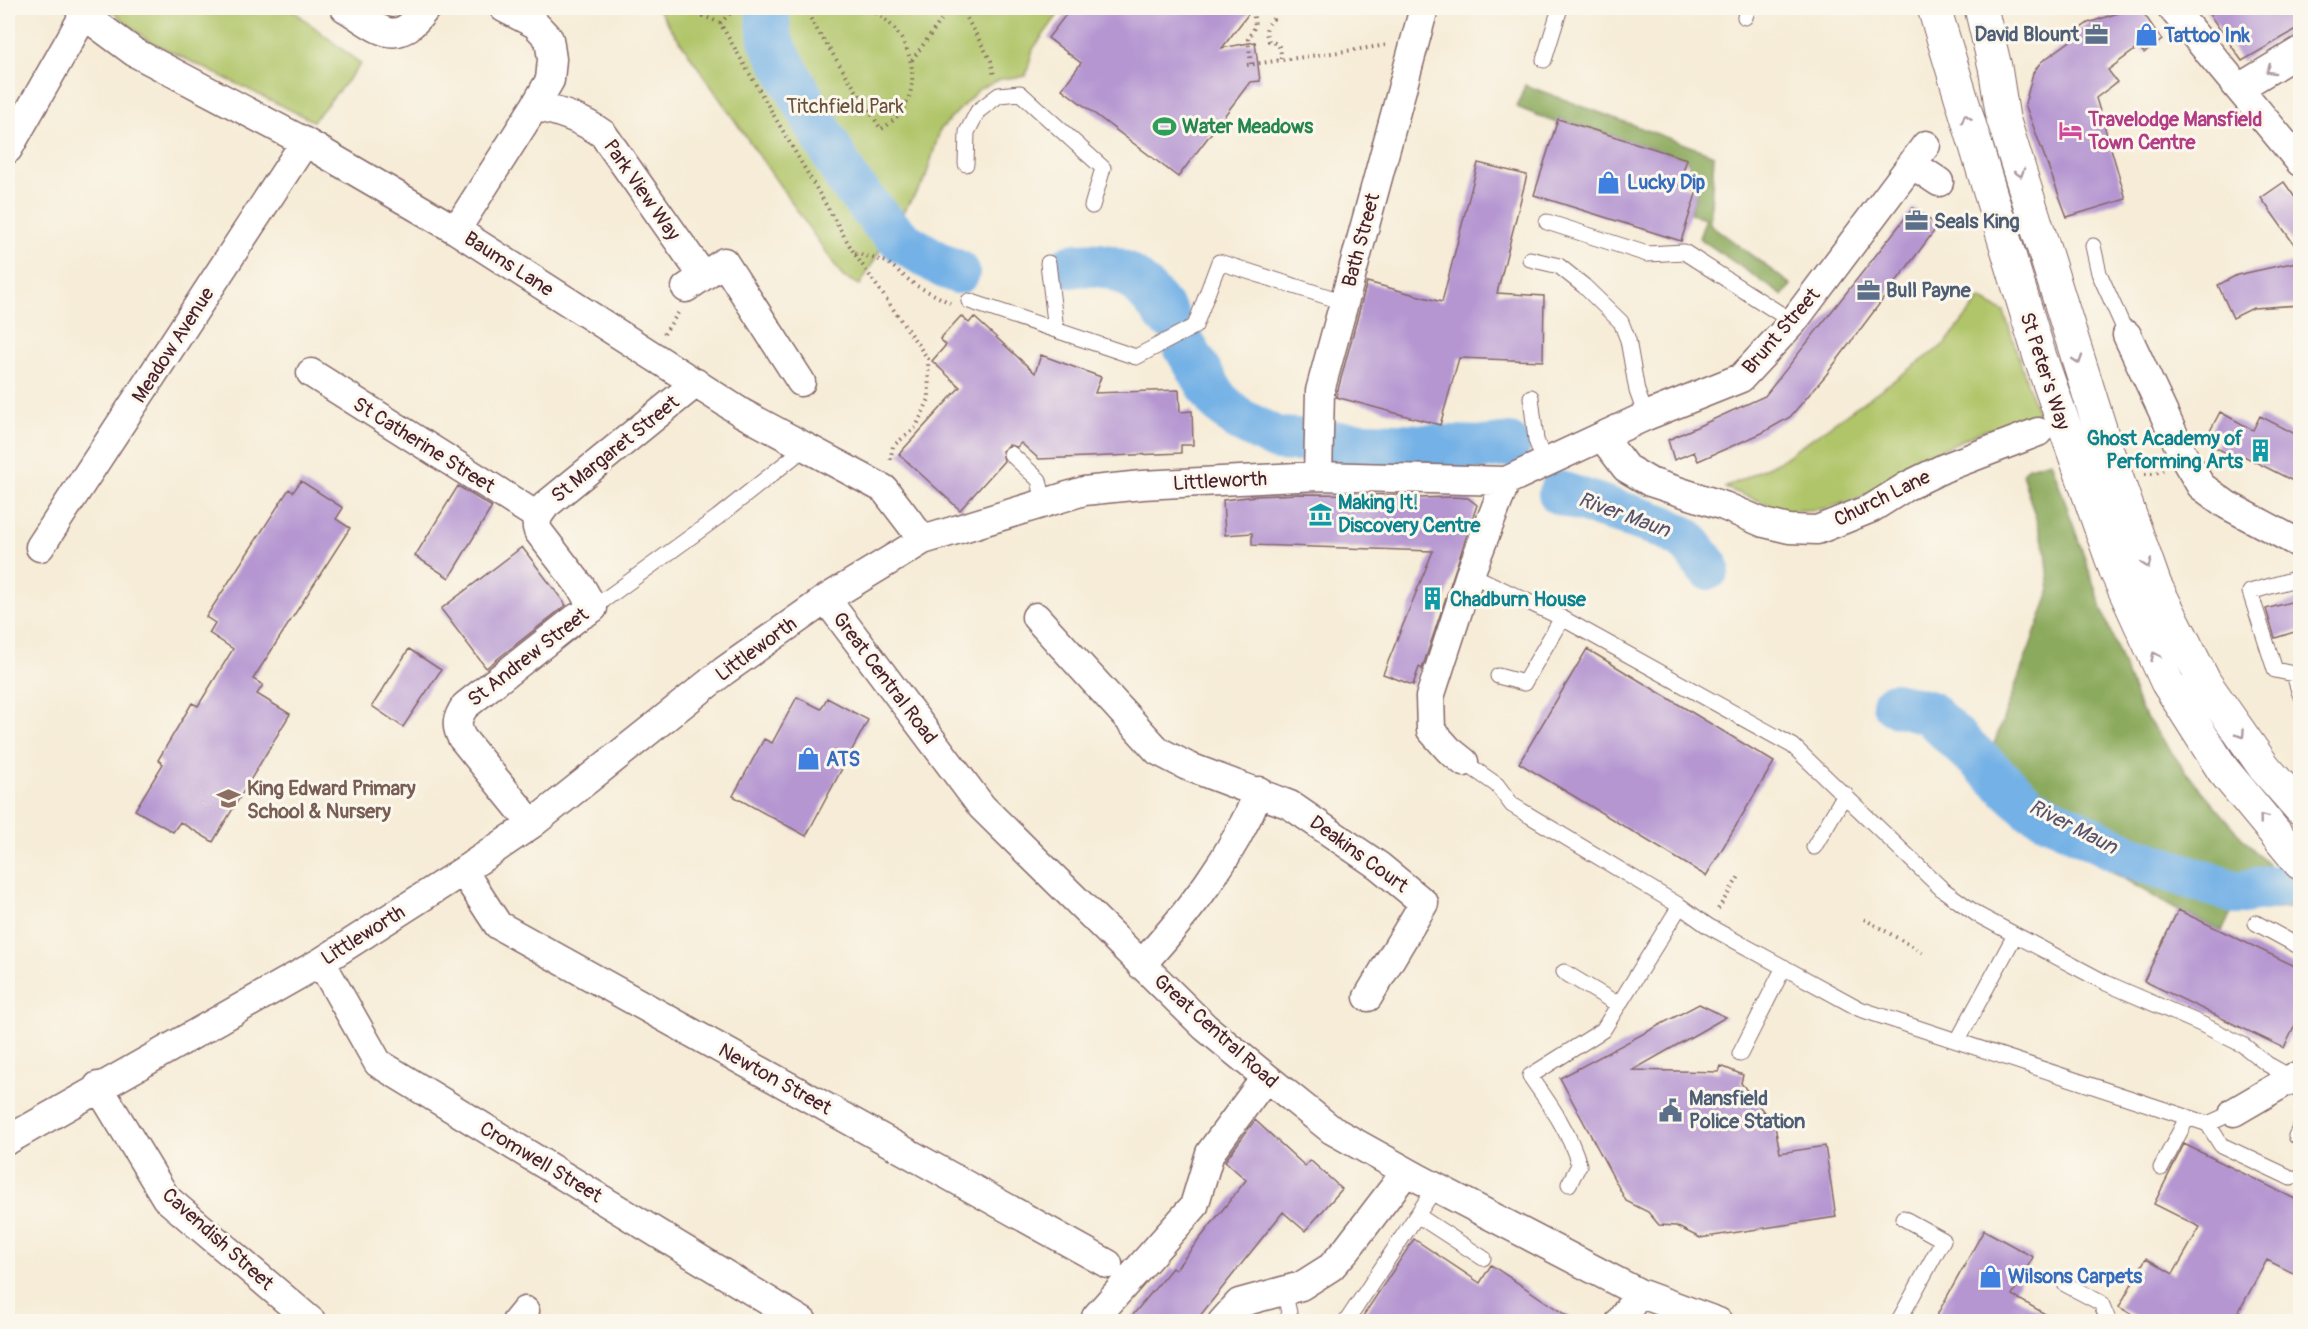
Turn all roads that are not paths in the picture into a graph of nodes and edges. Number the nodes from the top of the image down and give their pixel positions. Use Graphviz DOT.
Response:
graph roads {
  1 [pos="345,8"];
  2 [pos="426,8"];
  3 [pos="504,8"];
  4 [pos="1424,8"];
  5 [pos="1560,8"];
  6 [pos="1934,8"];
  7 [pos="1981,8"];
  8 [pos="2172,8"];
  9 [pos="81,11"];
  10 [pos="2301,51"];
  11 [pos="1544,60"];
  12 [pos="2240,88"];
  13 [pos="535,106"];
  14 [pos="306,142"];
  15 [pos="8,149"];
  16 [pos="2301,162"];
  17 [pos="966,164"];
  18 [pos="1939,182"];
  19 [pos="1092,206"];
  20 [pos="1547,222"];
  21 [pos="456,230"];
  22 [pos="2093,246"];
  23 [pos="1530,259"];
  24 [pos="1048,263"];
  25 [pos="969,301"];
  26 [pos="1344,302"];
  27 [pos="1793,322"];
  28 [pos="1056,330"];
  29 [pos="2127,335"];
  30 [pos="311,373"];
  31 [pos="801,382"];
  32 [pos="696,383"];
  33 [pos="1531,397"];
  34 [pos="1646,416"];
  35 [pos="2038,432"];
  36 [pos="1603,438"];
  37 [pos="806,447"];
  38 [pos="1011,454"];
  39 [pos="1545,464"];
  40 [pos="1318,476"];
  41 [pos="1506,481"];
  42 [pos="1044,503"];
  43 [pos="537,516"];
  44 [pos="923,540"];
  45 [pos="2301,544"];
  46 [pos="40,547"];
  47 [pos="2301,568"];
  48 [pos="1470,574"];
  49 [pos="826,599"];
  50 [pos="593,608"];
  51 [pos="1036,617"];
  52 [pos="1562,618"];
  53 [pos="1498,676"];
  54 [pos="2301,694"];
  55 [pos="1464,762"];
  56 [pos="1259,791"];
  57 [pos="1845,794"];
  58 [pos="2301,808"];
  59 [pos="532,824"];
  60 [pos="1814,847"];
  61 [pos="2301,863"];
  62 [pos="463,871"];
  63 [pos="1680,906"];
  64 [pos="2256,923"];
  65 [pos="2015,935"];
  66 [pos="2301,947"];
  67 [pos="321,962"];
  68 [pos="1141,964"];
  69 [pos="1784,967"];
  70 [pos="1564,972"];
  71 [pos="1368,997"];
  72 [pos="1619,1005"];
  73 [pos="1958,1040"];
  74 [pos="1740,1054"];
  75 [pos="1266,1077"];
  76 [pos="2296,1081"];
  77 [pos="98,1086"];
  78 [pos="2234,1112"];
  79 [pos="2187,1118"];
  80 [pos="2208,1125"];
  81 [pos="8,1140"];
  82 [pos="2161,1168"];
  83 [pos="1406,1172"];
  84 [pos="2291,1178"];
  85 [pos="1569,1184"];
  86 [pos="1436,1187"];
  87 [pos="1417,1215"];
  88 [pos="1903,1218"];
  89 [pos="1483,1258"];
  90 [pos="1108,1264"];
  91 [pos="2066,1284"];
  92 [pos="1284,1290"];
  93 [pos="1639,1293"];
  94 [pos="312,1322"];
  95 [pos="803,1322"];
  96 [pos="1095,1322"];
  97 [pos="1222,1322"];
  98 [pos="1291,1322"];
  99 [pos="1346,1322"];
  100 [pos="1620,1322"];
  101 [pos="1718,1322"];
  102 [pos="1898,1322"];
  103 [pos="2109,1322"];
  1 -- 2 [label="street"];
  3 -- 13 [label="street"];
  4 -- 26 [label="street, Bath Street"];
  5 -- 11 [label="lane"];
  61 -- 6 [label="highway, St Peter's Way, one-way"];
  7 -- 58 [label="highway, St Peter's Way, one-way"];
  8 -- 12 [label="street"];
  9 -- 14 [label="street, Baums Lane"];
  9 -- 15 [label="street"];
  10 -- 12 [label="street, one-way"];
  12 -- 16 [label="street"];
  13 -- 21 [label="street"];
  13 -- 31 [label="street, Park View Way"];
  14 -- 21 [label="street, Baums Lane"];
  14 -- 46 [label="street, Meadow Avenue"];
  17 -- 19 [label="lane"];
  18 -- 27 [label="street, Brunt Street"];
  20 -- 27 [label="lane"];
  21 -- 32 [label="street, Baums Lane"];
  22 -- 29 [label="lane"];
  23 -- 34 [label="lane"];
  24 -- 28 [label="lane"];
  25 -- 28 [label="lane"];
  26 -- 28 [label="lane"];
  26 -- 40 [label="street, Bath Street"];
  27 -- 34 [label="street, Brunt Street"];
  29 -- 45 [label="street"];
  30 -- 43 [label="street, St Catherine Street"];
  32 -- 37 [label="street, Baums Lane"];
  32 -- 43 [label="street, St Margaret Street"];
  33 -- 39 [label="lane"];
  34 -- 36 [label="street, Brunt Street"];
  35 -- 36 [label="street, Church Lane"];
  36 -- 39 [label="street, Littleworth"];
  37 -- 44 [label="street, Baums Lane"];
  37 -- 50 [label="lane"];
  38 -- 42 [label="lane"];
  39 -- 41 [label="street, Littleworth"];
  40 -- 41 [label="street, Littleworth"];
  40 -- 42 [label="street, Littleworth"];
  41 -- 48 [label="street"];
  42 -- 44 [label="street, Littleworth"];
  43 -- 50 [label="street, St Andrew Street"];
  44 -- 49 [label="street, Littleworth"];
  47 -- 54 [label="lane"];
  48 -- 52 [label="lane"];
  48 -- 55 [label="street"];
  49 -- 59 [label="street, Littleworth"];
  49 -- 68 [label="street, Great Central Road"];
  50 -- 59 [label="street, St Andrew Street"];
  51 -- 56 [label="street, Deakins Court"];
  52 -- 53 [label="lane"];
  52 -- 57 [label="lane"];
  55 -- 63 [label="lane"];
  56 -- 68 [label="street"];
  56 -- 71 [label="street, Deakins Court"];
  57 -- 60 [label="lane"];
  57 -- 65 [label="lane"];
  59 -- 62 [label="street, Littleworth"];
  62 -- 67 [label="street, Littleworth"];
  62 -- 90 [label="street, Newton Street"];
  63 -- 69 [label="lane"];
  63 -- 72 [label="lane"];
  64 -- 66 [label="lane"];
  65 -- 73 [label="lane"];
  65 -- 76 [label="lane"];
  67 -- 77 [label="street, Littleworth"];
  67 -- 95 [label="street, Cromwell Street"];
  68 -- 75 [label="street, Great Central Road"];
  69 -- 73 [label="lane"];
  69 -- 74 [label="lane"];
  70 -- 72 [label="lane"];
  72 -- 85 [label="lane"];
  73 -- 79 [label="lane"];
  75 -- 83 [label="street, Great Central Road"];
  75 -- 96 [label="street"];
  76 -- 78 [label="street"];
  77 -- 81 [label="street, Littleworth"];
  77 -- 94 [label="street, Cavendish Street"];
  78 -- 80 [label="lane"];
  79 -- 80 [label="lane"];
  79 -- 82 [label="lane"];
  80 -- 84 [label="lane"];
  83 -- 86 [label="street, Great Central Road"];
  83 -- 92 [label="street"];
  86 -- 87 [label="lane"];
  86 -- 93 [label="street, Great Central Road"];
  87 -- 89 [label="lane"];
  87 -- 99 [label="lane"];
  88 -- 102 [label="lane"];
  91 -- 103 [label="lane"];
  92 -- 97 [label="street"];
  92 -- 98 [label="lane"];
  93 -- 100 [label="street"];
  93 -- 101 [label="street, Great Central Road"];
}
